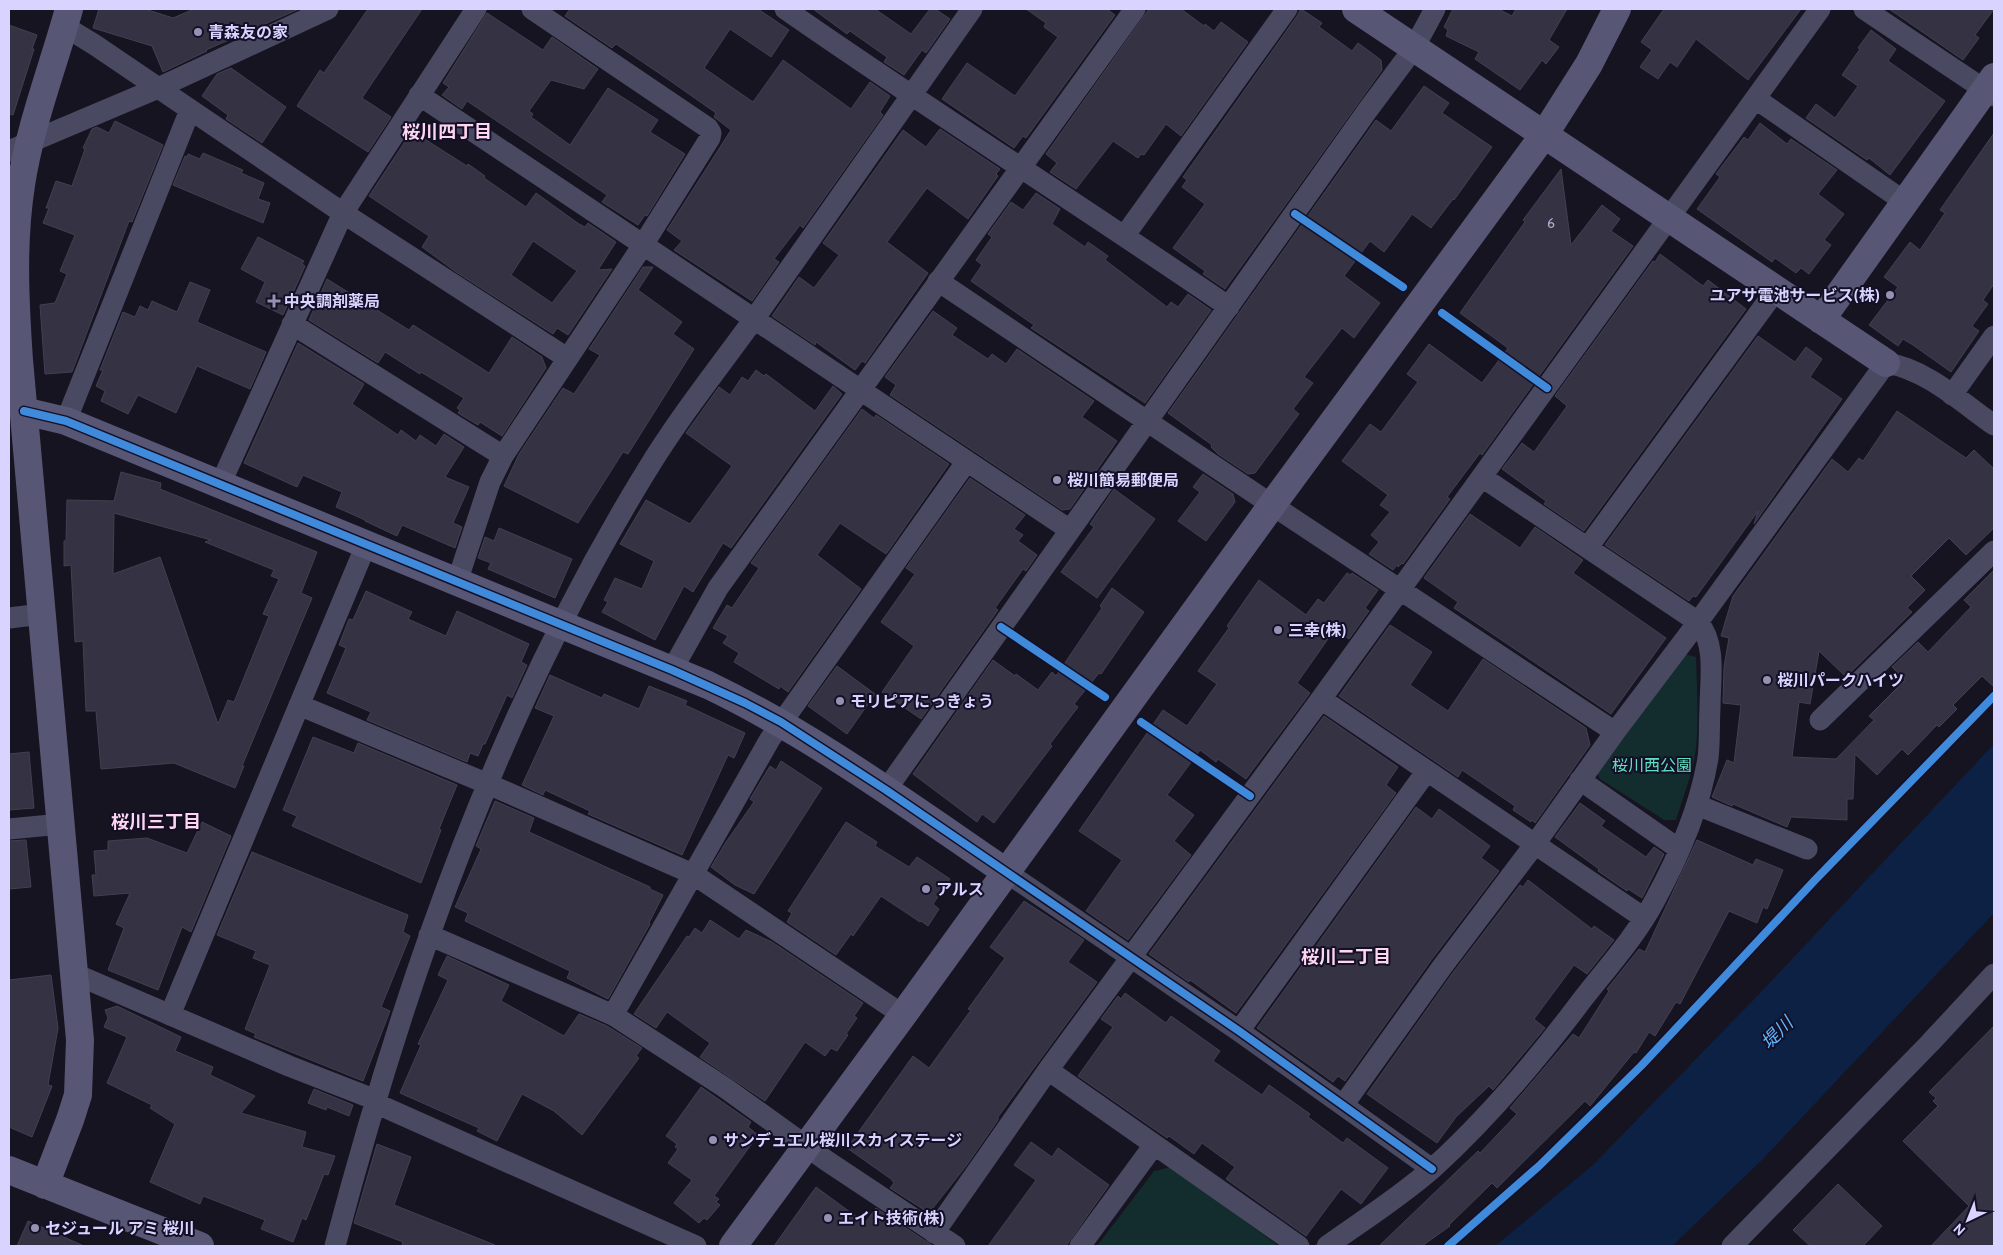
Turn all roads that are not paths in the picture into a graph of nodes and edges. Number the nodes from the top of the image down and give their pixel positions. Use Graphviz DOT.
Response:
graph roads {
  1 [pos="328,9"];
  2 [pos="476,9"];
  3 [pos="532,9"];
  4 [pos="785,9"];
  5 [pos="972,9"];
  6 [pos="1135,9"];
  7 [pos="1287,9"];
  8 [pos="1356,9"];
  9 [pos="1435,9"];
  10 [pos="1617,9"];
  11 [pos="1820,9"];
  12 [pos="1864,9"];
  13 [pos="295,14"];
  14 [pos="67,18"];
  15 [pos="1414,48"];
  16 [pos="158,88"];
  17 [pos="1991,88"];
  18 [pos="419,95"];
  19 [pos="912,96"];
  20 [pos="1756,99"];
  21 [pos="190,110"];
  22 [pos="1544,135"];
  23 [pos="19,146"];
  24 [pos="1021,167"];
  25 [pos="1905,202"];
  26 [pos="343,213"];
  27 [pos="1669,220"];
  28 [pos="1125,235"];
  29 [pos="643,245"];
  30 [pos="938,281"];
  31 [pos="1776,290"];
  32 [pos="1229,306"];
  33 [pos="754,319"];
  34 [pos="1821,320"];
  35 [pos="292,324"];
  36 [pos="1994,336"];
  37 [pos="567,358"];
  38 [pos="1886,363"];
  39 [pos="859,390"];
  40 [pos="1952,396"];
  41 [pos="24,411"];
  42 [pos="66,421"];
  43 [pos="1148,422"];
  44 [pos="1994,425"];
  45 [pos="504,456"];
  46 [pos="967,461"];
  47 [pos="1482,477"];
  48 [pos="220,485"];
  49 [pos="1272,505"];
  50 [pos="1070,530"];
  51 [pos="366,545"];
  52 [pos="1588,548"];
  53 [pos="1994,551"];
  54 [pos="457,582"];
  55 [pos="1401,590"];
  56 [pos="42,614"];
  57 [pos="9,618"];
  58 [pos="1698,622"];
  59 [pos="560,623"];
  60 [pos="672,670"];
  61 [pos="1321,699"];
  62 [pos="299,705"];
  63 [pos="1820,720"];
  64 [pos="781,722"];
  65 [pos="1615,732"];
  66 [pos="1426,772"];
  67 [pos="1580,780"];
  68 [pos="488,784"];
  69 [pos="886,790"];
  70 [pos="1697,805"];
  71 [pos="61,824"];
  72 [pos="9,829"];
  73 [pos="1535,844"];
  74 [pos="1680,849"];
  75 [pos="1807,849"];
  76 [pos="1006,872"];
  77 [pos="693,874"];
  78 [pos="1644,918"];
  79 [pos="430,935"];
  80 [pos="1130,957"];
  81 [pos="75,974"];
  82 [pos="1994,974"];
  83 [pos="170,1015"];
  84 [pos="613,1015"];
  85 [pos="903,1015"];
  86 [pos="1239,1031"];
  87 [pos="1048,1070"];
  88 [pos="376,1102"];
  89 [pos="1344,1104"];
  90 [pos="1154,1144"];
  91 [pos="807,1147"];
  92 [pos="1432,1169"];
  93 [pos="9,1170"];
  94 [pos="45,1184"];
  95 [pos="934,1232"];
  96 [pos="174,1241"];
  97 [pos="200,1246"];
  98 [pos="335,1246"];
  99 [pos="696,1246"];
  100 [pos="734,1246"];
  101 [pos="955,1246"];
  102 [pos="1080,1246"];
  103 [pos="1299,1246"];
  104 [pos="1327,1246"];
  105 [pos="1732,1246"];
  1 -- 13 [label="street"];
  2 -- 18 [label="street"];
  3 -- 29 [label="street"];
  4 -- 19 [label="street"];
  5 -- 19 [label="street"];
  6 -- 24 [label="street"];
  7 -- 28 [label="street"];
  8 -- 15 [label="street"];
  9 -- 15 [label="street"];
  10 -- 22 [label="street"];
  11 -- 20 [label="street"];
  12 -- 17 [label="street"];
  13 -- 16 [label="street"];
  14 -- 16 [label="street"];
  14 -- 23 [label="street"];
  15 -- 22 [label="street"];
  15 -- 32 [label="street"];
  16 -- 21 [label="street"];
  16 -- 23 [label="street"];
  17 -- 25 [label="street"];
  18 -- 26 [label="street"];
  18 -- 29 [label="street"];
  19 -- 24 [label="street"];
  19 -- 33 [label="street"];
  20 -- 25 [label="street"];
  20 -- 27 [label="street"];
  21 -- 26 [label="street"];
  21 -- 42 [label="street"];
  22 -- 27 [label="street"];
  22 -- 49 [label="street"];
  23 -- 41 [label="street"];
  24 -- 28 [label="street"];
  24 -- 30 [label="street"];
  25 -- 34 [label="street"];
  26 -- 35 [label="street"];
  26 -- 37 [label="street"];
  27 -- 31 [label="street"];
  27 -- 47 [label="street"];
  28 -- 32 [label="street"];
  29 -- 33 [label="street"];
  29 -- 37 [label="street"];
  30 -- 39 [label="street"];
  30 -- 43 [label="street"];
  31 -- 34 [label="street"];
  31 -- 52 [label="street"];
  32 -- 43 [label="street"];
  33 -- 39 [label="street"];
  33 -- 59 [label="street"];
  34 -- 38 [label="street"];
  35 -- 45 [label="street"];
  35 -- 48 [label="street"];
  36 -- 40 [label="street"];
  37 -- 45 [label="street"];
  38 -- 40 [label="street"];
  38 -- 58 [label="street"];
  39 -- 46 [label="street"];
  39 -- 60 [label="street"];
  40 -- 44 [label="street"];
  41 -- 42 [label="street"];
  41 -- 56 [label="street"];
  42 -- 48 [label="street"];
  43 -- 49 [label="street"];
  43 -- 50 [label="street"];
  45 -- 54 [label="street"];
  46 -- 50 [label="street"];
  46 -- 64 [label="street"];
  47 -- 52 [label="street"];
  47 -- 55 [label="street"];
  48 -- 51 [label="street"];
  49 -- 55 [label="street"];
  49 -- 76 [label="street"];
  50 -- 69 [label="street"];
  51 -- 54 [label="street"];
  51 -- 62 [label="street"];
  52 -- 58 [label="street"];
  53 -- 63 [label="street"];
  54 -- 59 [label="street"];
  55 -- 61 [label="street"];
  55 -- 65 [label="street"];
  56 -- 57 [label="street"];
  56 -- 71 [label="street"];
  58 -- 65 [label="street"];
  58 -- 70 [label="street"];
  59 -- 60 [label="street"];
  59 -- 68 [label="street"];
  60 -- 64 [label="street"];
  61 -- 66 [label="street"];
  61 -- 80 [label="street"];
  62 -- 68 [label="street"];
  62 -- 83 [label="street"];
  64 -- 69 [label="street"];
  64 -- 77 [label="street"];
  65 -- 67 [label="street"];
  66 -- 73 [label="street"];
  66 -- 86 [label="street"];
  67 -- 73 [label="street"];
  67 -- 74 [label="street"];
  68 -- 77 [label="street"];
  68 -- 79 [label="street"];
  69 -- 76 [label="street"];
  70 -- 74 [label="street"];
  70 -- 75 [label="street"];
  71 -- 72 [label="street"];
  71 -- 81 [label="street"];
  73 -- 78 [label="street"];
  73 -- 89 [label="street"];
  74 -- 78 [label="street"];
  76 -- 80 [label="street"];
  76 -- 85 [label="street"];
  77 -- 84 [label="street"];
  77 -- 85 [label="street"];
  78 -- 92 [label="street"];
  79 -- 84 [label="street"];
  79 -- 88 [label="street"];
  80 -- 86 [label="street"];
  80 -- 87 [label="street"];
  81 -- 83 [label="street"];
  81 -- 94 [label="street"];
  82 -- 105 [label="street"];
  83 -- 88 [label="street"];
  84 -- 91 [label="street"];
  85 -- 91 [label="street"];
  86 -- 89 [label="street"];
  87 -- 90 [label="street"];
  87 -- 95 [label="street"];
  88 -- 98 [label="street"];
  88 -- 99 [label="street"];
  89 -- 92 [label="street"];
  90 -- 102 [label="street"];
  90 -- 103 [label="street"];
  91 -- 95 [label="street"];
  91 -- 100 [label="street"];
  92 -- 104 [label="street"];
  93 -- 94 [label="street"];
  94 -- 96 [label="street"];
  95 -- 101 [label="street"];
  96 -- 97 [label="street"];
}
